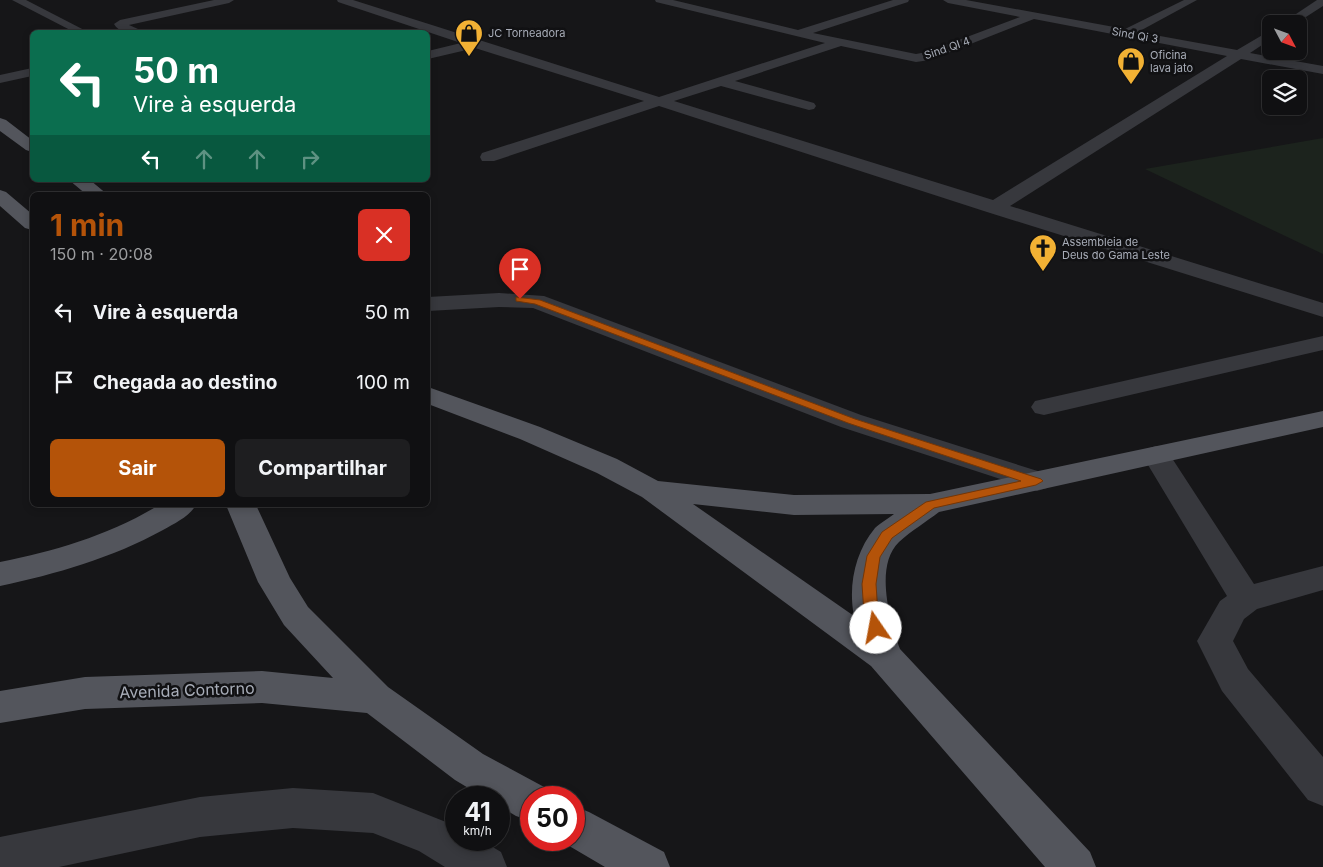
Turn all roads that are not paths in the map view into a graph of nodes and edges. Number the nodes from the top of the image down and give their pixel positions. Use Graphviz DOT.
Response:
graph roads {
  1 [pos="17,0"];
  2 [pos="229,0"];
  3 [pos="342,0"];
  4 [pos="660,0"];
  5 [pos="904,0"];
  6 [pos="948,0"];
  7 [pos="1192,0"];
  8 [pos="1323,1"];
  9 [pos="736,5"];
  10 [pos="711,12"];
  11 [pos="1301,15"];
  12 [pos="1032,16"];
  13 [pos="78,30"];
  14 [pos="130,30"];
  15 [pos="425,30"];
  16 [pos="431,32"];
  17 [pos="799,34"];
  18 [pos="1124,34"];
  19 [pos="1262,40"];
  20 [pos="840,43"];
  21 [pos="474,44"];
  22 [pos="1239,54"];
  23 [pos="430,55"];
  24 [pos="1323,70"];
  25 [pos="30,72"];
  26 [pos="0,79"];
  27 [pos="719,81"];
  28 [pos="656,101"];
  29 [pos="808,106"];
  30 [pos="0,123"];
  31 [pos="30,146"];
  32 [pos="488,157"];
  33 [pos="81,182"];
  34 [pos="95,192"];
  35 [pos="0,196"];
  36 [pos="994,208"];
  37 [pos="30,222"];
  38 [pos="430,304"];
  39 [pos="1323,310"];
  40 [pos="1323,343"];
  41 [pos="430,395"];
  42 [pos="1044,407"];
  43 [pos="1323,419"];
  44 [pos="1156,455"];
  45 [pos="1036,481"];
  46 [pos="652,490"];
  47 [pos="930,504"];
  48 [pos="178,507"];
  49 [pos="242,507"];
  50 [pos="0,574"];
  51 [pos="1323,578"];
  52 [pos="1246,599"];
  53 [pos="884,656"];
  54 [pos="375,698"];
  55 [pos="0,707"];
  56 [pos="1323,786"];
  57 [pos="520,796"];
  58 [pos="585,832"];
  59 [pos="0,858"];
  60 [pos="485,867"];
  61 [pos="648,867"];
  62 [pos="1074,867"];
  1 -- 13 [label="street"];
  2 -- 14 [label="street"];
  3 -- 15 [label="street"];
  4 -- 10 [label="street, Sind QI 4"];
  5 -- 17 [label="street"];
  6 -- 12 [label="street, Sind Qi 3"];
  7 -- 18 [label="street"];
  8 -- 11 [label="street"];
  9 -- 10 [label="street, Sind QI 4"];
  10 -- 17 [label="street, Sind QI 4"];
  12 -- 18 [label="street, Sind Qi 3"];
  12 -- 20 [label="street, Sind QI 4"];
  16 -- 21 [label="street"];
  17 -- 20 [label="street, Sind QI 4"];
  18 -- 22 [label="street, Sind Qi 3"];
  19 -- 22 [label="street"];
  20 -- 27 [label="street"];
  21 -- 23 [label="street"];
  21 -- 28 [label="street"];
  22 -- 24 [label="street, Sind Qi 3"];
  22 -- 36 [label="street"];
  25 -- 26 [label="street"];
  27 -- 28 [label="street"];
  27 -- 29 [label="street"];
  28 -- 32 [label="street"];
  28 -- 36 [label="street"];
  30 -- 31 [label="main road"];
  33 -- 34 [label="main road"];
  35 -- 37 [label="main road"];
  36 -- 39 [label="street"];
  38 -- 45 [label="street"];
  40 -- 42 [label="street"];
  41 -- 46 [label="main road"];
  43 -- 44 [label="main road"];
  44 -- 45 [label="main road"];
  44 -- 52 [label="street"];
  45 -- 47 [label="main road"];
  46 -- 47 [label="main road"];
  46 -- 53 [label="main road"];
  47 -- 53 [label="main road"];
  48 -- 50 [label="main road"];
  49 -- 54 [label="main road"];
  51 -- 52 [label="street"];
  52 -- 56 [label="street"];
  53 -- 62 [label="main road"];
  54 -- 55 [label="main road, Avenida Contorno"];
  54 -- 57 [label="main road"];
  58 -- 61 [label="main road"];
  59 -- 60 [label="street"];
}
